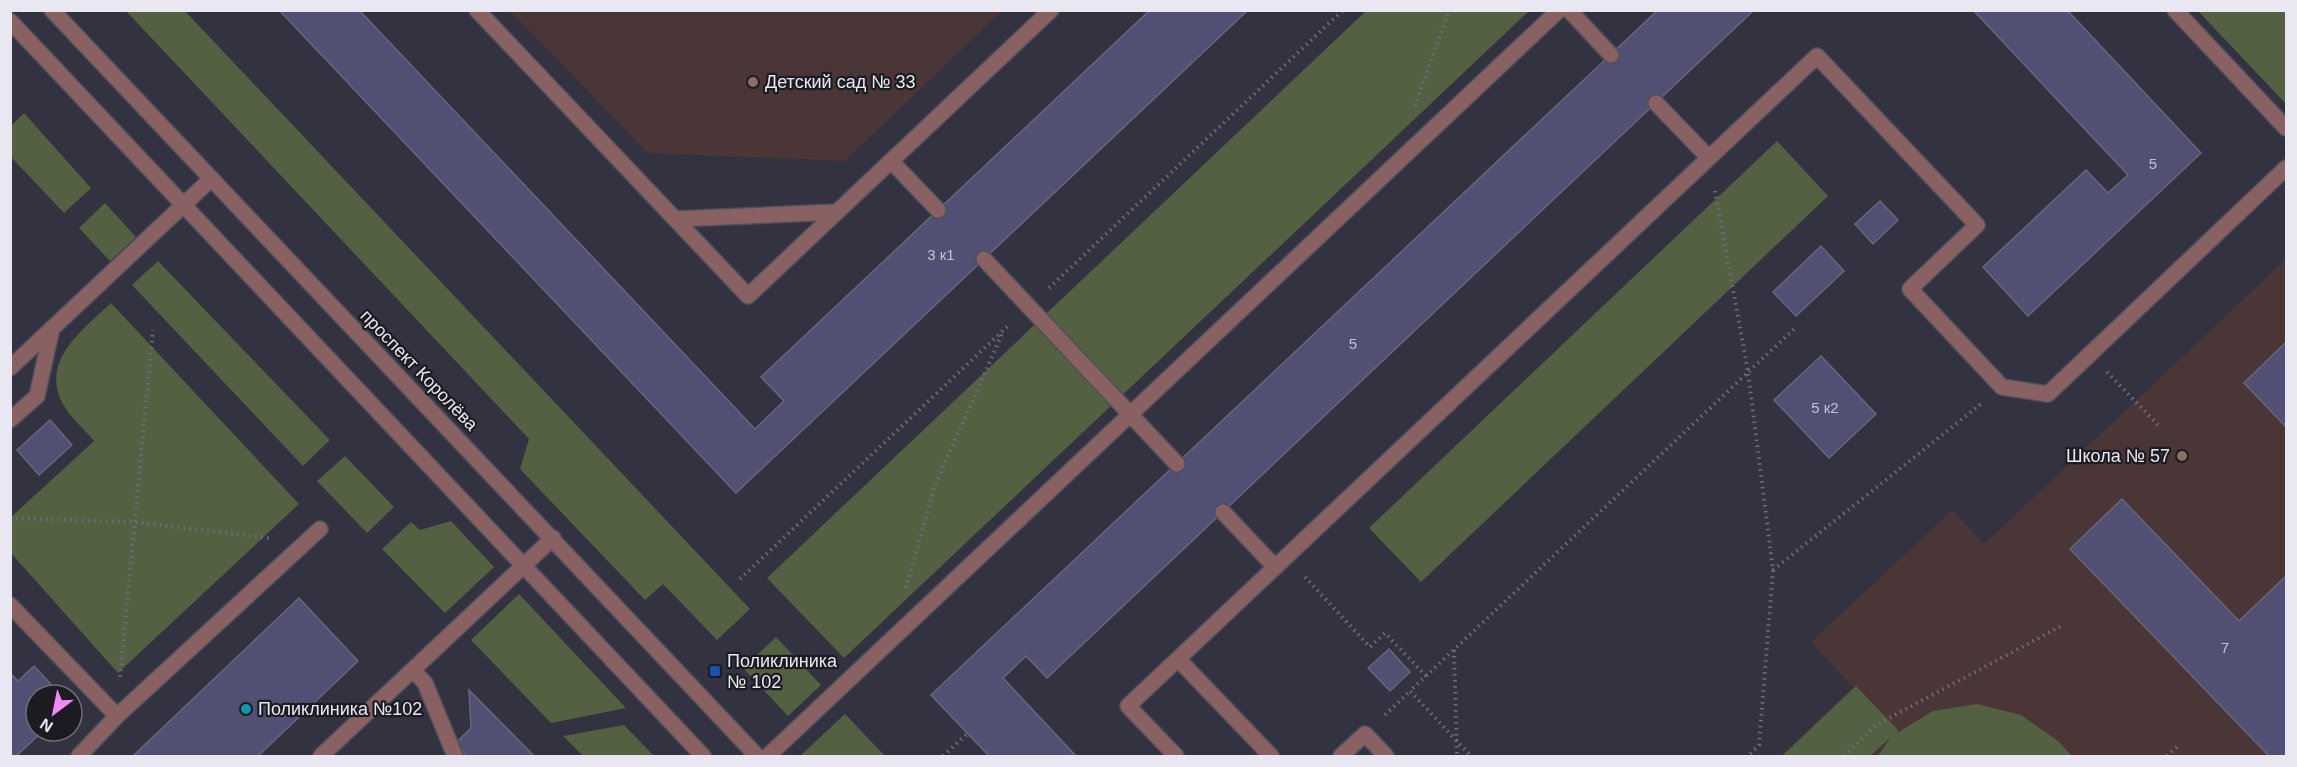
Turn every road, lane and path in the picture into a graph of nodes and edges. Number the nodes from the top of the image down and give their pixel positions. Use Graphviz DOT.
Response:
graph roads {
  1 [pos="52,10"];
  2 [pos="477,10"];
  3 [pos="1051,10"];
  4 [pos="1449,10"];
  5 [pos="1559,10"];
  6 [pos="1569,10"];
  7 [pos="2175,10"];
  8 [pos="10,21"];
  9 [pos="1611,55"];
  10 [pos="1656,103"];
  11 [pos="1413,111"];
  12 [pos="2286,128"];
  13 [pos="1709,158"];
  14 [pos="891,161"];
  15 [pos="2286,168"];
  16 [pos="211,179"];
  17 [pos="184,205"];
  18 [pos="938,210"];
  19 [pos="837,212"];
  20 [pos="675,219"];
  21 [pos="984,259"];
  22 [pos="52,328"];
  23 [pos="1795,328"];
  24 [pos="153,330"];
  25 [pos="1004,330"];
  26 [pos="2090,354"];
  27 [pos="10,368"];
  28 [pos="1748,372"];
  29 [pos="2002,387"];
  30 [pos="1131,414"];
  31 [pos="10,420"];
  32 [pos="2161,428"];
  33 [pos="1177,464"];
  34 [pos="1222,512"];
  35 [pos="10,518"];
  36 [pos="134,522"];
  37 [pos="320,529"];
  38 [pos="553,538"];
  39 [pos="305,543"];
  40 [pos="1280,562"];
  41 [pos="525,566"];
  42 [pos="1773,570"];
  43 [pos="904,596"];
  44 [pos="10,605"];
  45 [pos="2063,625"];
  46 [pos="1454,650"];
  47 [pos="1178,659"];
  48 [pos="413,670"];
  49 [pos="1426,676"];
  50 [pos="1410,691"];
  51 [pos="117,716"];
  52 [pos="968,733"];
  53 [pos="1365,734"];
  54 [pos="1456,740"];
  55 [pos="2178,746"];
  56 [pos="79,756"];
  57 [pos="321,756"];
  58 [pos="455,756"];
  59 [pos="704,756"];
  60 [pos="757,756"];
  61 [pos="768,756"];
  62 [pos="943,756"];
  63 [pos="1176,756"];
  64 [pos="1271,756"];
  65 [pos="1341,756"];
  66 [pos="1386,756"];
  67 [pos="1457,756"];
  68 [pos="1471,756"];
  69 [pos="1748,756"];
  70 [pos="1844,756"];
  71 [pos="2168,756"];
  1 -- 16 [label="street, проспект Королёва"];
  2 -- 20 [label="street"];
  3 -- 14 [label="street"];
  4 -- 11 [label="path"];
  5 -- 30 [label="street"];
  6 -- 9 [label="street"];
  7 -- 12 [label="street"];
  8 -- 17 [label="street"];
  10 -- 13 [label="street"];
  13 -- 28 [label="path"];
  13 -- 29 [label="street"];
  13 -- 40 [label="street"];
  14 -- 18 [label="street"];
  14 -- 19 [label="street"];
  15 -- 26 [label="street"];
  16 -- 17 [label="street"];
  16 -- 38 [label="street, проспект Королёва"];
  17 -- 22 [label="street"];
  17 -- 41 [label="street"];
  19 -- 20 [label="street"];
  19 -- 20 [label="street"];
  21 -- 30 [label="street"];
  22 -- 27 [label="street"];
  22 -- 31 [label="street"];
  23 -- 28 [label="path"];
  24 -- 36 [label="path"];
  25 -- 43 [label="path"];
  26 -- 29 [label="street"];
  26 -- 32 [label="path"];
  28 -- 42 [label="path"];
  28 -- 46 [label="path"];
  29 -- 42 [label="path"];
  30 -- 33 [label="street"];
  30 -- 61 [label="street"];
  34 -- 40 [label="street"];
  35 -- 36 [label="path"];
  36 -- 39 [label="path"];
  36 -- 51 [label="path"];
  37 -- 39 [label="street"];
  38 -- 41 [label="street"];
  38 -- 60 [label="street, проспект Королёва"];
  39 -- 51 [label="street"];
  40 -- 47 [label="street"];
  40 -- 49 [label="path"];
  41 -- 48 [label="street"];
  41 -- 59 [label="street"];
  42 -- 69 [label="path"];
  44 -- 51 [label="street"];
  45 -- 70 [label="path"];
  46 -- 49 [label="path"];
  46 -- 54 [label="path"];
  47 -- 63 [label="street"];
  47 -- 64 [label="street"];
  48 -- 57 [label="street"];
  48 -- 58 [label="street"];
  49 -- 50 [label="path"];
  50 -- 53 [label="path"];
  50 -- 54 [label="path"];
  51 -- 56 [label="street"];
  52 -- 62 [label="path"];
  53 -- 65 [label="street"];
  53 -- 66 [label="street"];
  54 -- 67 [label="path"];
  54 -- 68 [label="path"];
  55 -- 71 [label="path"];
}
